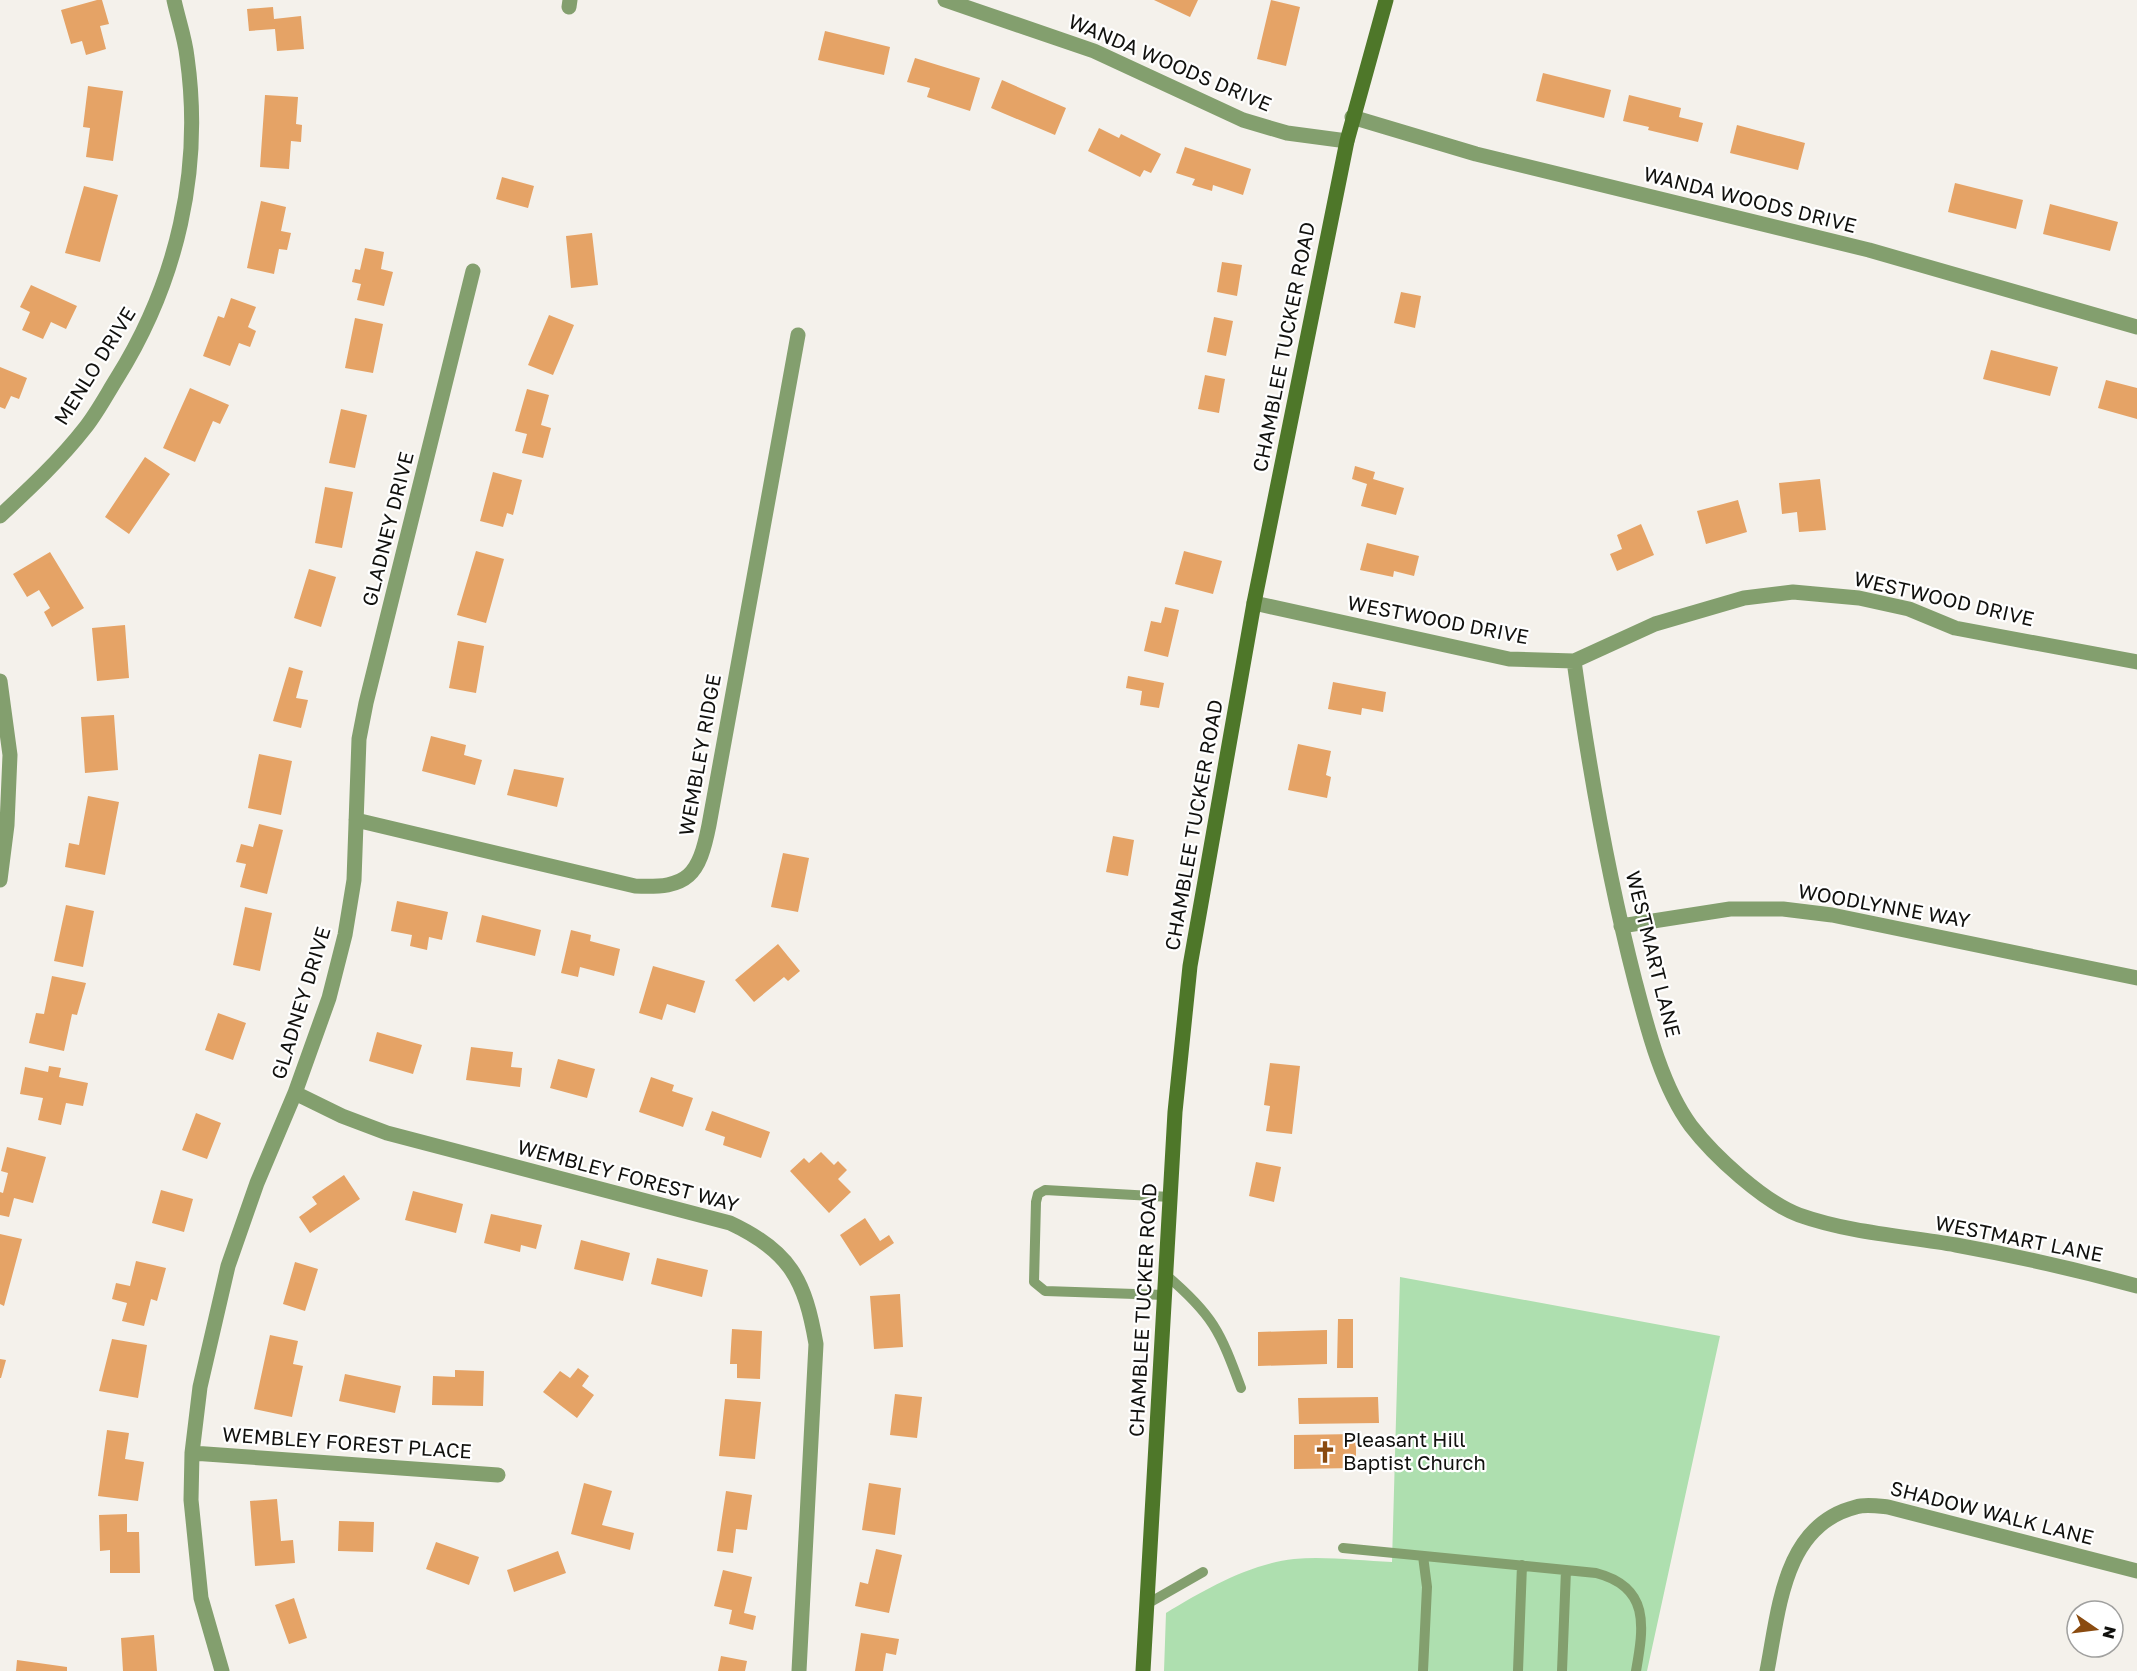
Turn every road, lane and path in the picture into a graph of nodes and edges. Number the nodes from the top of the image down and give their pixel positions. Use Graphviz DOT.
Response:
graph roads {
  1 [pos="174,0"];
  2 [pos="945,0"];
  3 [pos="1386,0"];
  4 [pos="1352,117"];
  5 [pos="1347,141"];
  6 [pos="473,271"];
  7 [pos="2137,327"];
  8 [pos="798,335"];
  9 [pos="0,516"];
  10 [pos="1254,603"];
  11 [pos="1574,661"];
  12 [pos="2137,662"];
  13 [pos="0,681"];
  14 [pos="356,820"];
  15 [pos="0,880"];
  16 [pos="1621,926"];
  17 [pos="2137,978"];
  18 [pos="296,1094"];
  19 [pos="1170,1197"];
  20 [pos="1166,1275"];
  21 [pos="2137,1286"];
  22 [pos="1165,1295"];
  23 [pos="1241,1388"];
  24 [pos="192,1453"];
  25 [pos="498,1475"];
  26 [pos="1343,1548"];
  27 [pos="1423,1556"];
  28 [pos="1522,1565"];
  29 [pos="1566,1570"];
  30 [pos="2137,1571"];
  31 [pos="1203,1572"];
  32 [pos="1147,1604"];
  33 [pos="222,1671"];
  34 [pos="799,1671"];
  35 [pos="1143,1671"];
  36 [pos="1423,1671"];
  37 [pos="1518,1671"];
  38 [pos="1562,1671"];
  39 [pos="1636,1671"];
  40 [pos="1767,1671"];
  1 -- 9 [label="street, MENLO DRIVE"];
  2 -- 5 [label="street, WANDA WOODS DRIVE"];
  3 -- 4 [label="main road, CHAMBLEE TUCKER ROAD"];
  4 -- 5 [label="main road, CHAMBLEE TUCKER ROAD"];
  4 -- 7 [label="street, WANDA WOODS DRIVE"];
  5 -- 10 [label="main road, CHAMBLEE TUCKER ROAD"];
  6 -- 14 [label="street, GLADNEY DRIVE"];
  8 -- 14 [label="street, WEMBLEY RIDGE"];
  10 -- 11 [label="street, WESTWOOD DRIVE"];
  10 -- 19 [label="main road, CHAMBLEE TUCKER ROAD"];
  11 -- 12 [label="street, WESTWOOD DRIVE"];
  11 -- 16 [label="street, WESTMART LANE"];
  13 -- 15 [label="street"];
  14 -- 18 [label="street, GLADNEY DRIVE"];
  16 -- 17 [label="street, WOODLYNNE WAY"];
  16 -- 21 [label="street, WESTMART LANE"];
  18 -- 24 [label="street, GLADNEY DRIVE"];
  18 -- 34 [label="street, WEMBLEY FOREST WAY"];
  19 -- 20 [label="main road, CHAMBLEE TUCKER ROAD"];
  19 -- 22 [label="lane"];
  20 -- 22 [label="main road, CHAMBLEE TUCKER ROAD"];
  20 -- 23 [label="lane"];
  22 -- 32 [label="main road, CHAMBLEE TUCKER ROAD"];
  24 -- 25 [label="street, WEMBLEY FOREST PLACE"];
  24 -- 33 [label="street, GLADNEY DRIVE"];
  26 -- 27 [label="lane"];
  27 -- 28 [label="lane"];
  27 -- 36 [label="lane"];
  28 -- 29 [label="lane"];
  28 -- 37 [label="lane"];
  29 -- 38 [label="lane"];
  29 -- 39 [label="lane"];
  30 -- 40 [label="street, SHADOW WALK LANE"];
  31 -- 32 [label="lane"];
  32 -- 35 [label="main road, CHAMBLEE TUCKER ROAD"];
}
